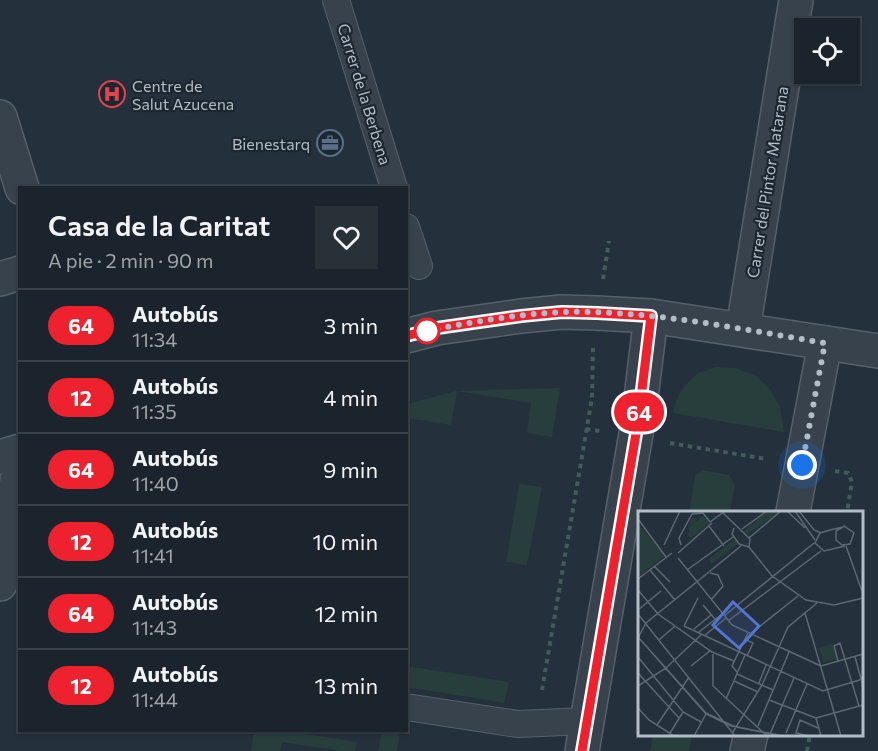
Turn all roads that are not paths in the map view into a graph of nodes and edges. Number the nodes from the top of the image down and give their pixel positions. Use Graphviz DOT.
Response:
graph roads {
  1 [pos="336,0"];
  2 [pos="796,0"];
  3 [pos="0,117"];
  4 [pos="21,186"];
  5 [pos="393,186"];
  6 [pos="408,234"];
  7 [pos="418,266"];
  8 [pos="18,274"];
  9 [pos="0,279"];
  10 [pos="651,316"];
  11 [pos="742,329"];
  12 [pos="408,335"];
  13 [pos="825,343"];
  14 [pos="878,351"];
  15 [pos="18,452"];
  16 [pos="0,457"];
  17 [pos="18,475"];
  18 [pos="793,511"];
  19 [pos="0,584"];
  20 [pos="408,706"];
  21 [pos="584,736"];
  22 [pos="751,736"];
  23 [pos="747,751"];
  1 -- 5 [label="street, Carrer de la Berbena"];
  2 -- 11 [label="street, Carrer del Pintor Matarana"];
  3 -- 4 [label="street"];
  6 -- 7 [label="street"];
  8 -- 9 [label="street"];
  10 -- 11 [label="street"];
  10 -- 12 [label="street"];
  10 -- 21 [label="street"];
  11 -- 13 [label="street"];
  13 -- 14 [label="street"];
  13 -- 18 [label="street"];
  15 -- 16 [label="street"];
  17 -- 19 [label="street"];
  20 -- 21 [label="street"];
  22 -- 23 [label="street"];
}
